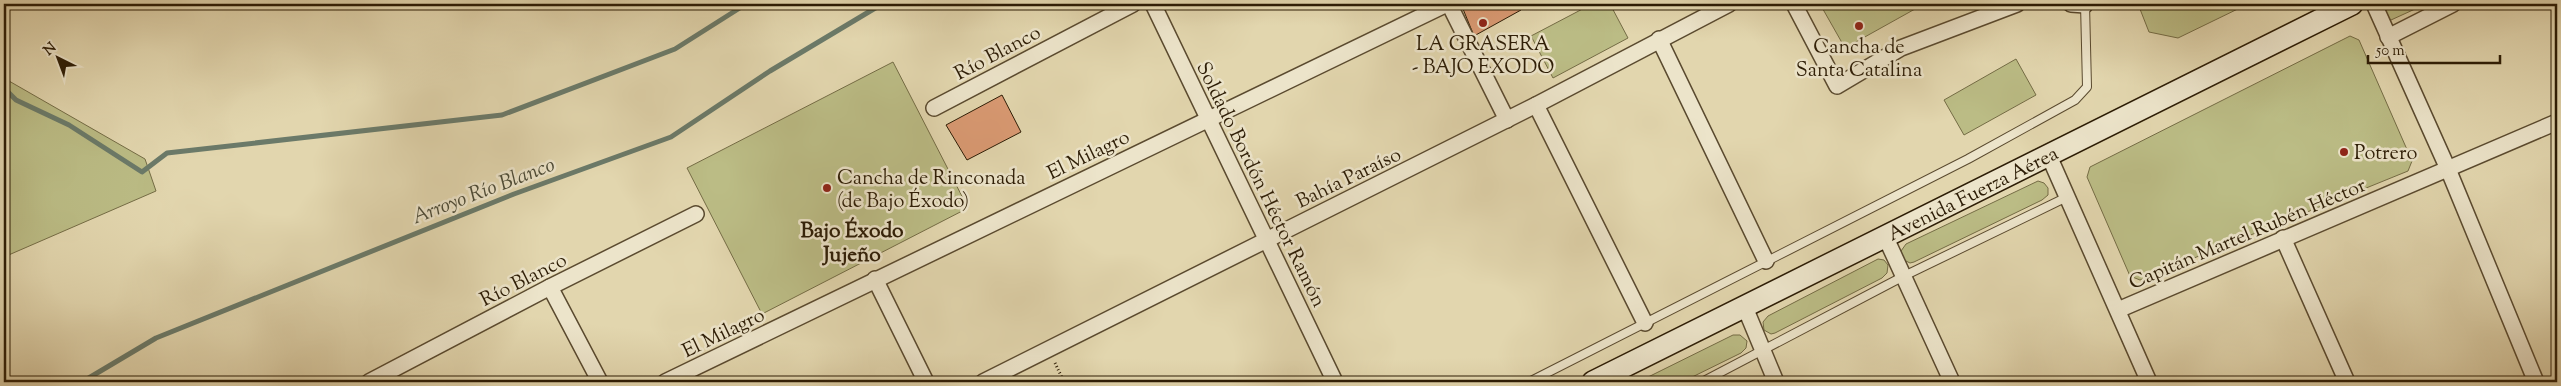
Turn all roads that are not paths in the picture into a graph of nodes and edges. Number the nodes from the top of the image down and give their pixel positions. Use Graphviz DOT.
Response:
graph roads {
  1 [pos="1133,4"];
  2 [pos="1153,4"];
  3 [pos="1448,4"];
  4 [pos="1729,4"];
  5 [pos="1794,4"];
  6 [pos="2017,4"];
  7 [pos="2080,4"];
  8 [pos="2352,4"];
  9 [pos="2374,4"];
  10 [pos="2453,4"];
  11 [pos="2388,36"];
  12 [pos="1659,39"];
  13 [pos="1536,105"];
  14 [pos="934,108"];
  15 [pos="1209,118"];
  16 [pos="1507,120"];
  17 [pos="2557,122"];
  18 [pos="2049,156"];
  19 [pos="2448,169"];
  20 [pos="2067,197"];
  21 [pos="696,214"];
  22 [pos="1885,236"];
  23 [pos="2284,238"];
  24 [pos="1266,240"];
  25 [pos="1766,262"];
  26 [pos="1904,276"];
  27 [pos="876,279"];
  28 [pos="550,287"];
  29 [pos="1744,305"];
  30 [pos="2118,310"];
  31 [pos="1646,323"];
  32 [pos="1763,351"];
  33 [pos="369,382"];
  34 [pos="600,382"];
  35 [pos="665,382"];
  36 [pos="926,382"];
  37 [pos="983,382"];
  38 [pos="1335,382"];
  39 [pos="1529,382"];
  40 [pos="1593,382"];
  41 [pos="1702,382"];
  42 [pos="1776,382"];
  43 [pos="1952,382"];
  44 [pos="2150,382"];
  45 [pos="2347,382"];
  46 [pos="2536,382"];
  1 -- 14 [label="street, Río Blanco"];
  2 -- 15 [label="street, Soldado Bordón Héctor Ramón"];
  3 -- 15 [label="street, El Milagro"];
  3 -- 16 [label="street"];
  4 -- 12 [label="street, Bahía Paraíso"];
  5 -- 6 [label="street"];
  7 -- 25 [label="lane"];
  8 -- 18 [label="main road, Avenida Fuerza Aérea"];
  9 -- 11 [label="street"];
  10 -- 11 [label="street"];
  11 -- 19 [label="street"];
  12 -- 13 [label="street, Bahía Paraíso"];
  12 -- 25 [label="street"];
  13 -- 16 [label="street, Bahía Paraíso"];
  13 -- 31 [label="street"];
  15 -- 24 [label="street, Soldado Bordón Héctor Ramón"];
  15 -- 27 [label="street, El Milagro"];
  16 -- 24 [label="street, Bahía Paraíso"];
  17 -- 19 [label="street, Capitán Martel Rubén Héctor"];
  18 -- 20 [label="street"];
  18 -- 22 [label="main road, Avenida Fuerza Aérea"];
  19 -- 23 [label="street, Capitán Martel Rubén Héctor"];
  19 -- 46 [label="street"];
  20 -- 26 [label="lane"];
  20 -- 30 [label="street"];
  21 -- 28 [label="street, Río Blanco"];
  22 -- 26 [label="street"];
  22 -- 29 [label="main road, Avenida Fuerza Aérea"];
  23 -- 30 [label="street, Capitán Martel Rubén Héctor"];
  23 -- 45 [label="street"];
  24 -- 37 [label="street, Bahía Paraíso"];
  24 -- 38 [label="street, Soldado Bordón Héctor Ramón"];
  25 -- 31 [label="lane"];
  26 -- 32 [label="lane"];
  26 -- 43 [label="street"];
  27 -- 35 [label="street, El Milagro"];
  27 -- 36 [label="street"];
  28 -- 33 [label="street, Río Blanco"];
  28 -- 34 [label="street"];
  29 -- 32 [label="street"];
  29 -- 40 [label="main road, Avenida Fuerza Aérea"];
  30 -- 44 [label="street"];
  31 -- 39 [label="lane"];
  32 -- 41 [label="lane"];
  32 -- 42 [label="street"];
}
